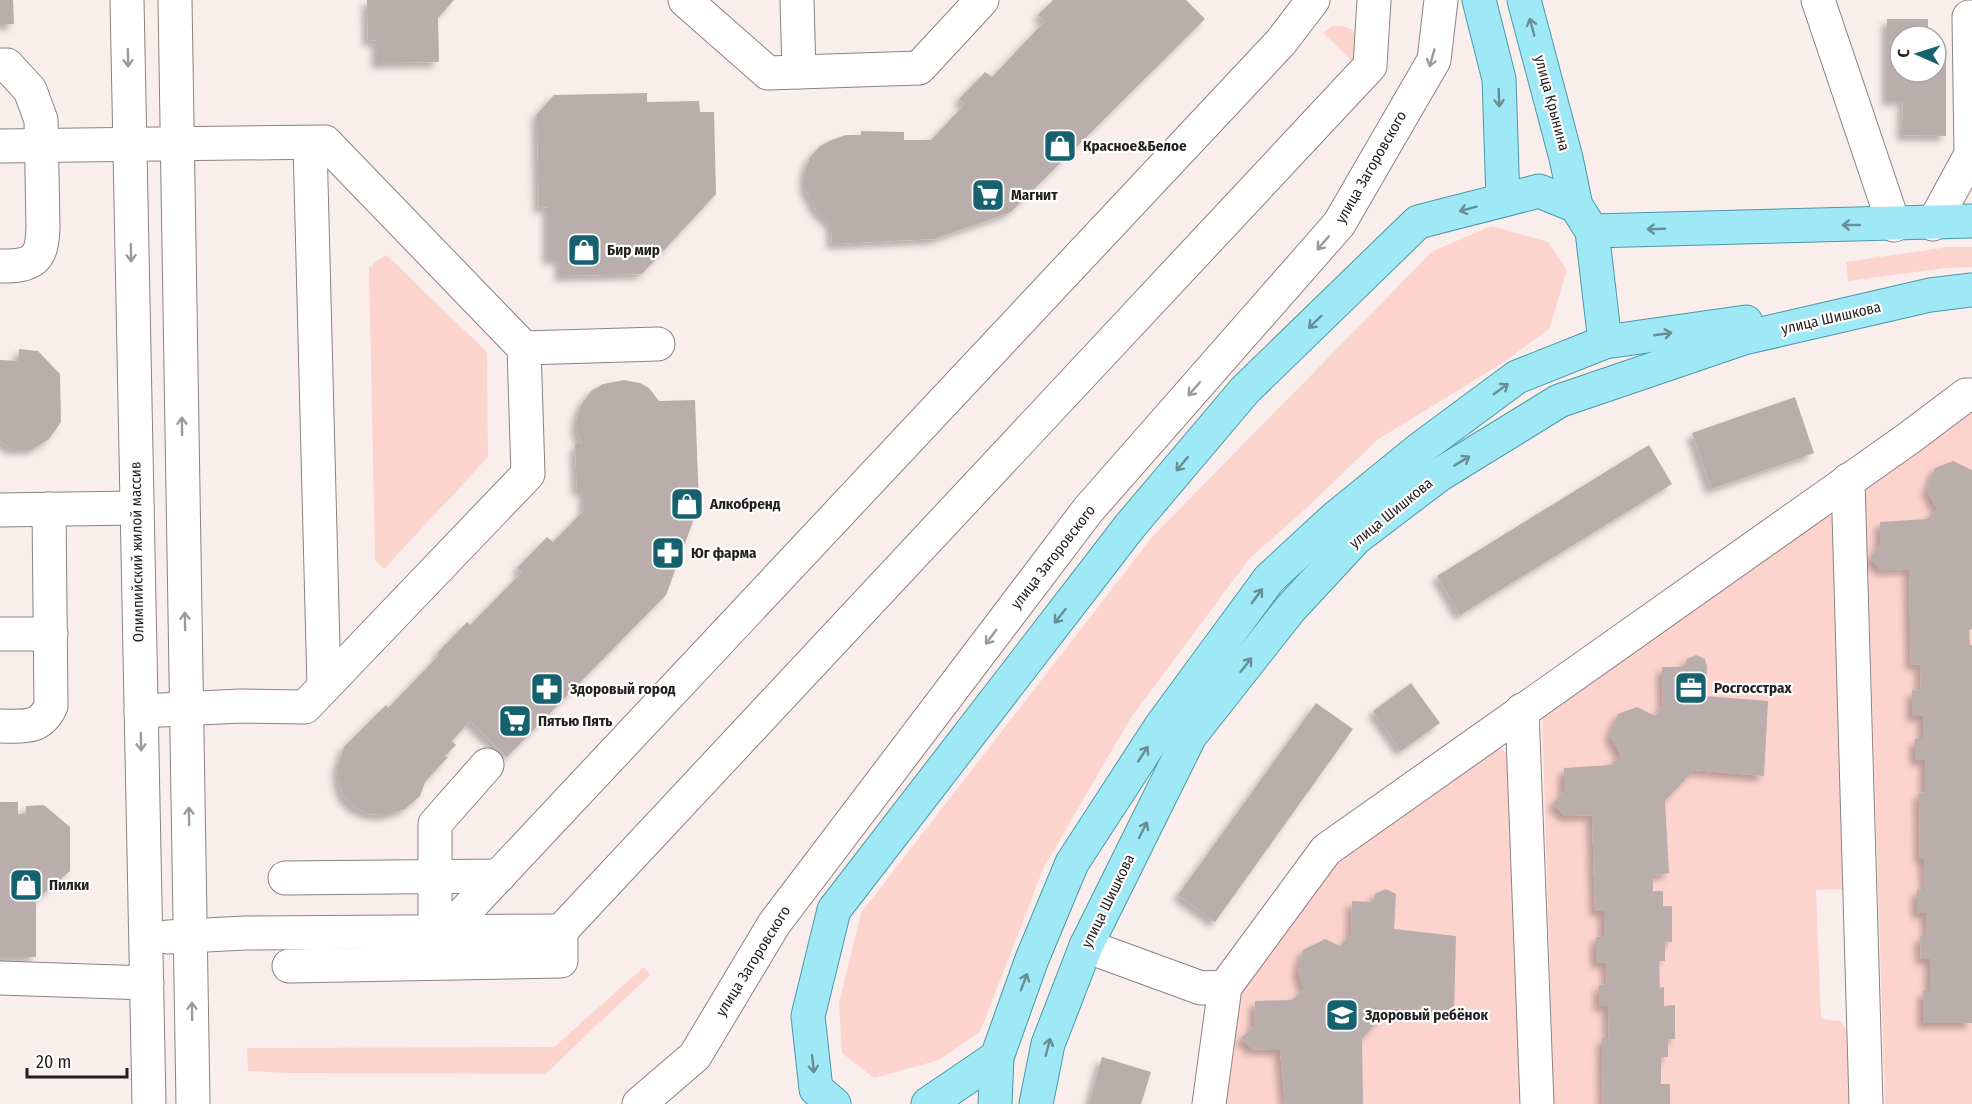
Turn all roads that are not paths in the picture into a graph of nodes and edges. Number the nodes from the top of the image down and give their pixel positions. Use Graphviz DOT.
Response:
graph roads {
  1 [pos="127,0"];
  2 [pos="174,0"];
  3 [pos="685,0"];
  4 [pos="797,0"];
  5 [pos="982,0"];
  6 [pos="1313,0"];
  7 [pos="1374,0"];
  8 [pos="1441,0"];
  9 [pos="1479,0"];
  10 [pos="1524,0"];
  11 [pos="1818,0"];
  12 [pos="1972,17"];
  13 [pos="0,65"];
  14 [pos="799,72"];
  15 [pos="310,143"];
  16 [pos="177,145"];
  17 [pos="0,146"];
  18 [pos="42,146"];
  19 [pos="129,146"];
  20 [pos="1971,154"];
  21 [pos="1503,200"];
  22 [pos="1584,218"];
  23 [pos="1972,221"];
  24 [pos="1933,224"];
  25 [pos="1894,225"];
  26 [pos="0,266"];
  27 [pos="1972,290"];
  28 [pos="1930,295"];
  29 [pos="1605,342"];
  30 [pos="658,345"];
  31 [pos="524,348"];
  32 [pos="1972,395"];
  33 [pos="1848,480"];
  34 [pos="136,508"];
  35 [pos="49,509"];
  36 [pos="0,510"];
  37 [pos="1088,510"];
  38 [pos="1130,526"];
  39 [pos="0,634"];
  40 [pos="51,634"];
  41 [pos="324,687"];
  42 [pos="187,710"];
  43 [pos="1522,710"];
  44 [pos="141,711"];
  45 [pos="0,726"];
  46 [pos="487,765"];
  47 [pos="499,876"];
  48 [pos="435,877"];
  49 [pos="285,878"];
  50 [pos="191,936"];
  51 [pos="146,937"];
  52 [pos="439,943"];
  53 [pos="1086,946"];
  54 [pos="289,966"];
  55 [pos="0,978"];
  56 [pos="147,983"];
  57 [pos="1225,987"];
  58 [pos="997,1057"];
  59 [pos="149,1104"];
  60 [pos="193,1104"];
  61 [pos="639,1104"];
  62 [pos="834,1104"];
  63 [pos="928,1104"];
  64 [pos="995,1104"];
  65 [pos="1036,1104"];
  66 [pos="1209,1104"];
  67 [pos="1537,1104"];
  68 [pos="1866,1104"];
  1 -- 19 [label="street, Олимпийский жилой массив, one-way"];
  2 -- 16 [label="street"];
  3 -- 14 [label="street"];
  4 -- 14 [label="street"];
  5 -- 14 [label="street"];
  6 -- 47 [label="street"];
  7 -- 52 [label="street"];
  8 -- 37 [label="street, улица Загоровского, one-way"];
  9 -- 21 [label="main road, one-way"];
  22 -- 10 [label="main road, улица Крынина, one-way"];
  11 -- 25 [label="street"];
  12 -- 20 [label="street"];
  13 -- 18 [label="street"];
  15 -- 16 [label="street"];
  15 -- 31 [label="street"];
  15 -- 41 [label="street"];
  16 -- 19 [label="street"];
  42 -- 16 [label="street, one-way"];
  17 -- 18 [label="street"];
  18 -- 19 [label="street"];
  18 -- 26 [label="street"];
  19 -- 34 [label="street, Олимпийский жилой массив, one-way"];
  20 -- 24 [label="street"];
  21 -- 22 [label="main road"];
  21 -- 38 [label="main road, one-way"];
  25 -- 22 [label="main road, one-way"];
  22 -- 29 [label="main road"];
  23 -- 24 [label="main road"];
  24 -- 25 [label="main road"];
  27 -- 28 [label="main road, улица Шишкова"];
  29 -- 28 [label="main road, улица Шишкова, one-way"];
  53 -- 28 [label="main road, улица Шишкова, one-way"];
  58 -- 29 [label="main road, улица Шишкова, one-way"];
  30 -- 31 [label="street"];
  31 -- 41 [label="street"];
  32 -- 33 [label="street"];
  33 -- 43 [label="street"];
  33 -- 68 [label="street"];
  34 -- 35 [label="street"];
  34 -- 44 [label="street, Олимпийский жилой массив"];
  35 -- 36 [label="street"];
  35 -- 40 [label="street"];
  37 -- 38 [label="street"];
  37 -- 61 [label="street, улица Загоровского, one-way"];
  38 -- 62 [label="main road, one-way"];
  39 -- 40 [label="street"];
  40 -- 45 [label="street"];
  41 -- 42 [label="street"];
  42 -- 44 [label="street"];
  50 -- 42 [label="street, one-way"];
  43 -- 57 [label="street"];
  43 -- 67 [label="street"];
  44 -- 51 [label="street, Олимпийский жилой массив, one-way"];
  46 -- 48 [label="street"];
  47 -- 48 [label="street"];
  47 -- 52 [label="street"];
  48 -- 49 [label="street"];
  48 -- 52 [label="street"];
  50 -- 51 [label="street"];
  50 -- 52 [label="street"];
  60 -- 50 [label="street, one-way"];
  51 -- 56 [label="street, Олимпийский жилой массив"];
  52 -- 54 [label="street"];
  53 -- 57 [label="street"];
  65 -- 53 [label="main road, улица Шишкова, one-way"];
  55 -- 56 [label="street"];
  56 -- 59 [label="street, Олимпийский жилой массив"];
  57 -- 66 [label="street"];
  58 -- 63 [label="main road"];
  58 -- 64 [label="main road, улица Шишкова"];
}
